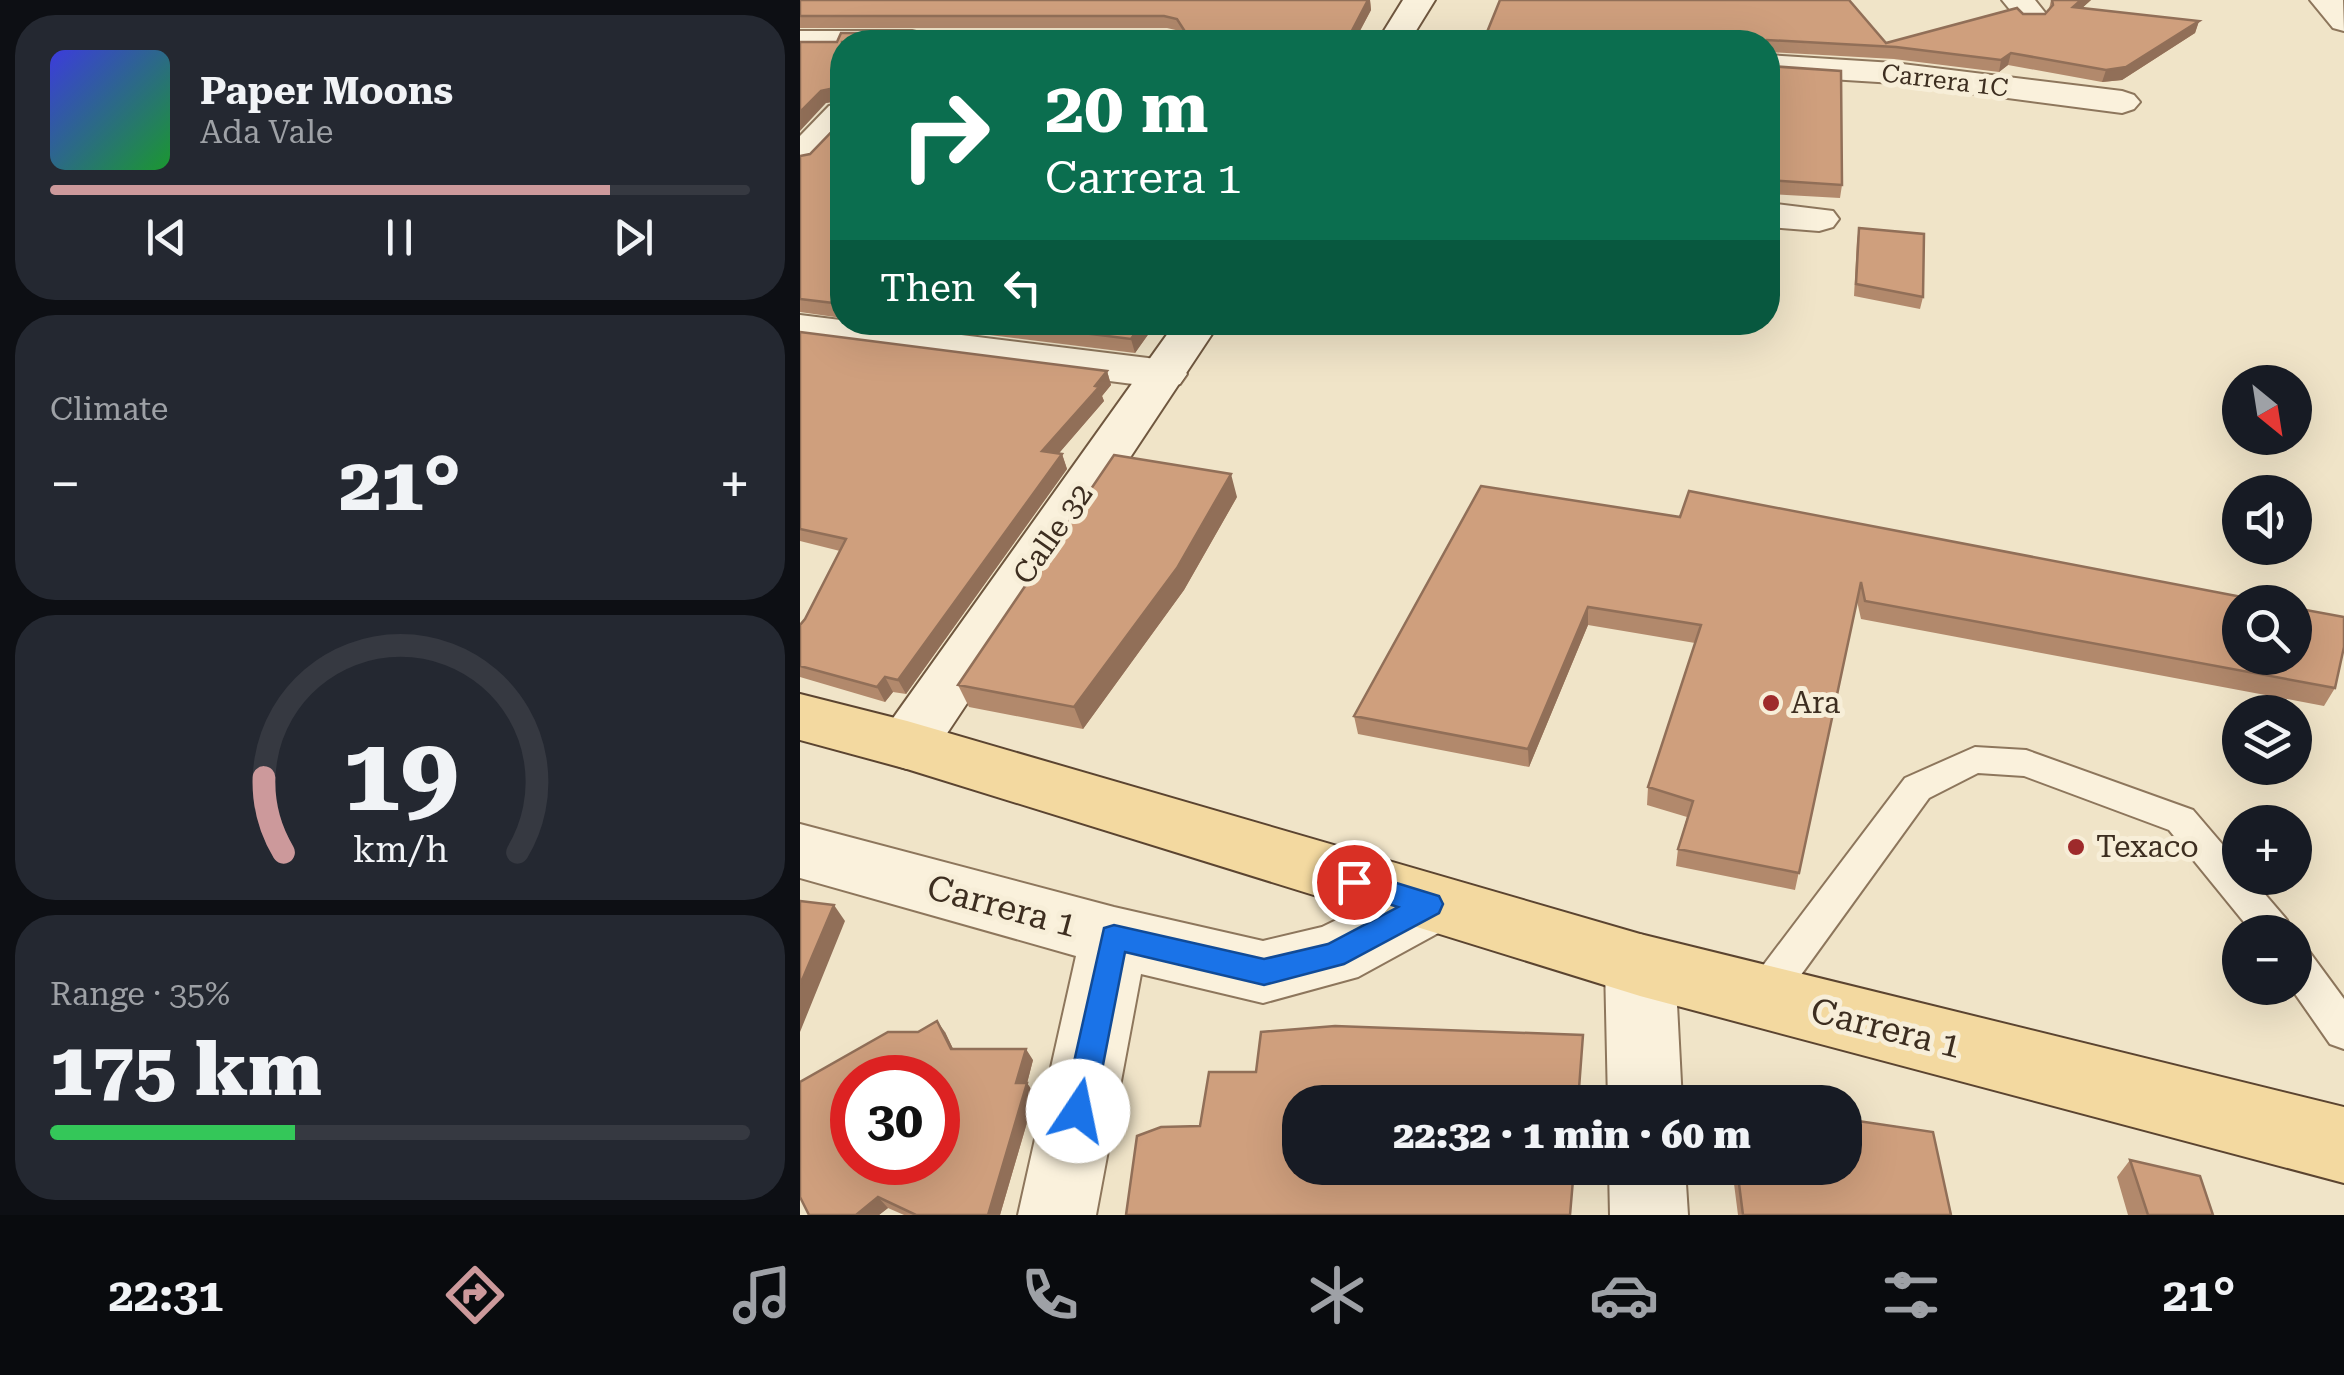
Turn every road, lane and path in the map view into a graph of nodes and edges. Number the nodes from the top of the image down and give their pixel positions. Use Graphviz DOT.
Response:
graph roads {
  1 [pos="1419,0"];
  2 [pos="2326,0"];
  3 [pos="2344,21"];
  4 [pos="1401,30"];
  5 [pos="800,41"];
  6 [pos="830,41"];
  7 [pos="1780,66"];
  8 [pos="2122,102"];
  9 [pos="830,129"];
  10 [pos="813,150"];
  11 [pos="1780,216"];
  12 [pos="1819,219"];
  13 [pos="800,328"];
  14 [pos="830,332"];
  15 [pos="855,335"];
  16 [pos="1190,335"];
  17 [pos="1164,374"];
  18 [pos="800,717"];
  19 [pos="906,745"];
  20 [pos="800,851"];
  21 [pos="1429,904"];
  22 [pos="2260,915"];
  23 [pos="1114,937"];
  24 [pos="1640,964"];
  25 [pos="2312,986"];
  26 [pos="1763,996"];
  27 [pos="2344,1031"];
  28 [pos="1644,1085"];
  29 [pos="2344,1145"];
  30 [pos="1648,1185"];
  31 [pos="1058,1215"];
  32 [pos="1649,1215"];
  1 -- 4 [label="street"];
  2 -- 3 [label="street"];
  5 -- 6 [label="street"];
  7 -- 8 [label="street, Carrera 1C"];
  9 -- 10 [label="street"];
  11 -- 12 [label="street"];
  13 -- 14 [label="street"];
  15 -- 17 [label="street"];
  16 -- 17 [label="street, Calle 32"];
  17 -- 19 [label="street, Calle 32"];
  18 -- 19 [label="main road, Carrera 1"];
  19 -- 21 [label="main road, Carrera 1"];
  20 -- 23 [label="street, Carrera 1"];
  21 -- 23 [label="street, Carrera 1"];
  21 -- 24 [label="main road, Carrera 1"];
  22 -- 26 [label="lane"];
  23 -- 31 [label="street"];
  24 -- 26 [label="main road, Carrera 1"];
  24 -- 28 [label="street"];
  25 -- 27 [label="lane"];
  26 -- 29 [label="main road, Carrera 1"];
  30 -- 32 [label="street"];
}
